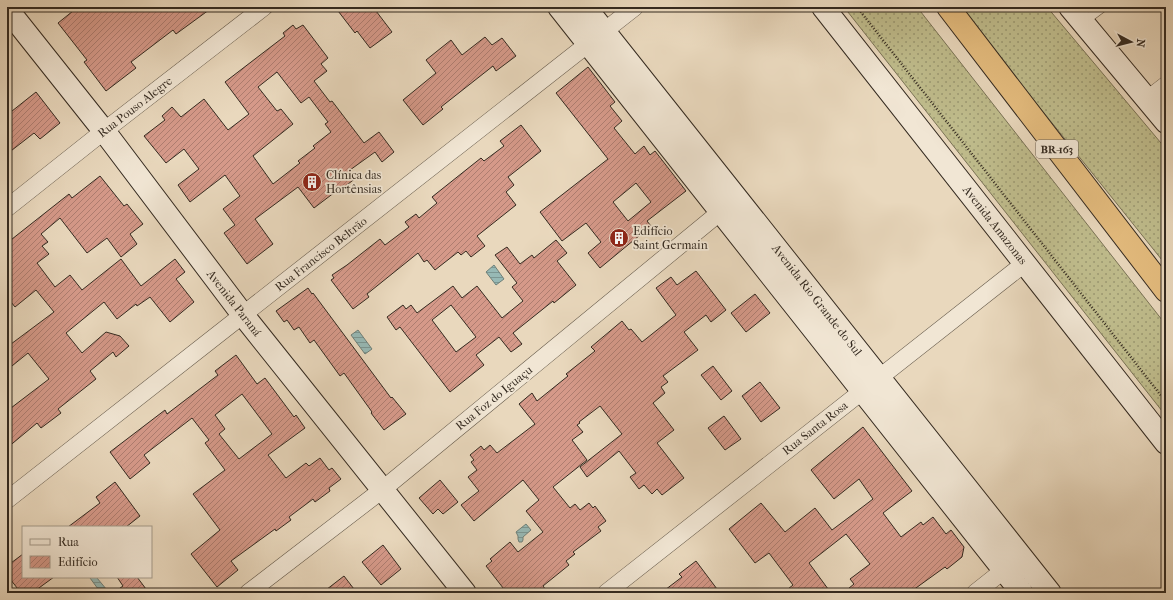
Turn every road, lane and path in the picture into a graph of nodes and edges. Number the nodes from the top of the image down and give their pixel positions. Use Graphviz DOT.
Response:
graph roads {
  1 [pos="264,7"];
  2 [pos="559,7"];
  3 [pos="585,7"];
  4 [pos="635,7"];
  5 [pos="823,7"];
  6 [pos="856,7"];
  7 [pos="948,7"];
  8 [pos="1103,7"];
  9 [pos="7,10"];
  10 [pos="1076,14"];
  11 [pos="596,38"];
  12 [pos="1166,85"];
  13 [pos="1148,99"];
  14 [pos="1166,122"];
  15 [pos="104,131"];
  16 [pos="729,205"];
  17 [pos="7,208"];
  18 [pos="1025,263"];
  19 [pos="1166,292"];
  20 [pos="243,315"];
  21 [pos="871,385"];
  22 [pos="1166,402"];
  23 [pos="1166,442"];
  24 [pos="382,490"];
  25 [pos="7,500"];
  26 [pos="1004,570"];
  27 [pos="248,593"];
  28 [pos="465,593"];
  29 [pos="606,593"];
  30 [pos="975,593"];
  31 [pos="1022,593"];
  32 [pos="1050,593"];
  1 -- 15 [label="street, Rua Pouso Alegre"];
  2 -- 11 [label="street, Avenida Rio Grande do Sul"];
  3 -- 11 [label="street, Avenida Rio Grande do Sul"];
  4 -- 11 [label="street, Rua Francisco Beltrão"];
  5 -- 18 [label="street, Avenida Amazonas"];
  6 -- 22 [label="path"];
  7 -- 19 [label="highway, BR-163"];
  8 -- 10 [label="lane"];
  9 -- 15 [label="street, Avenida Paraná"];
  10 -- 13 [label="street"];
  11 -- 16 [label="street, Avenida Rio Grande do Sul"];
  11 -- 20 [label="street, Rua Francisco Beltrão"];
  12 -- 13 [label="street"];
  13 -- 14 [label="street"];
  15 -- 17 [label="street, Rua Pouso Alegre"];
  15 -- 20 [label="street, Avenida Paraná"];
  16 -- 21 [label="street, Avenida Rio Grande do Sul"];
  16 -- 24 [label="street, Rua Foz do Iguaçu"];
  18 -- 21 [label="street, Rua Santa Rosa"];
  18 -- 23 [label="street, Avenida Amazonas"];
  20 -- 24 [label="street, Avenida Paraná"];
  20 -- 25 [label="street, Rua Francisco Beltrão"];
  21 -- 26 [label="street, Avenida Rio Grande do Sul"];
  21 -- 29 [label="street, Rua Santa Rosa"];
  21 -- 32 [label="street, Avenida Rio Grande do Sul"];
  24 -- 27 [label="street, Rua Foz do Iguaçu"];
  24 -- 28 [label="street, Avenida Paraná"];
  26 -- 30 [label="street"];
  26 -- 31 [label="street, Avenida Rio Grande do Sul"];
}
